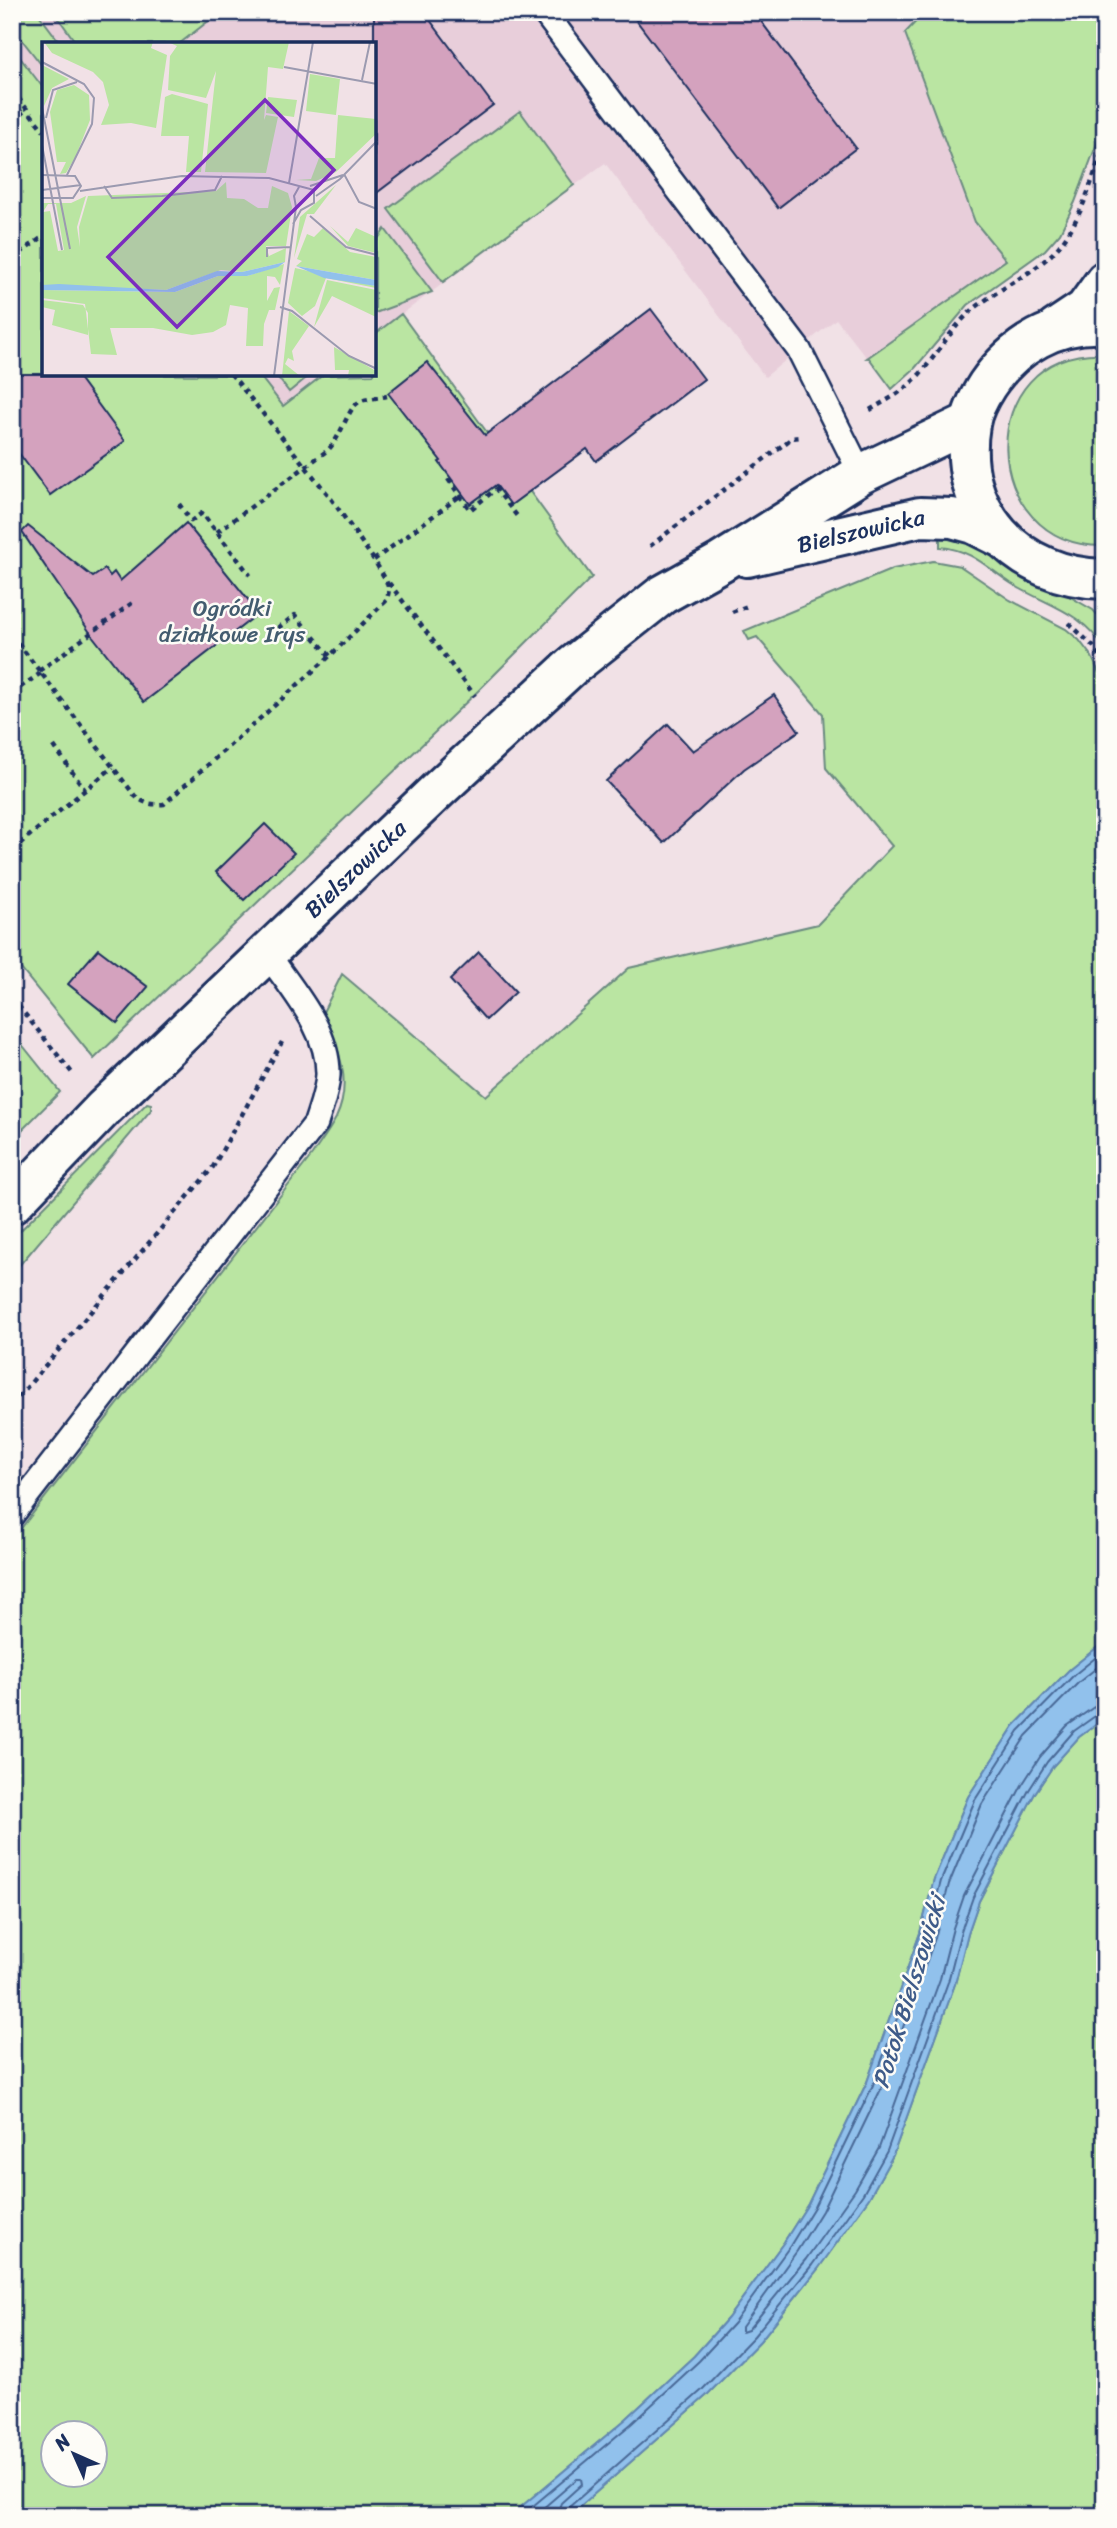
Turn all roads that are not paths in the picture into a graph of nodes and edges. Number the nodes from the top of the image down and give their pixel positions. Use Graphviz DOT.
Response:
graph roads {
  1 [pos="544,12"];
  2 [pos="1105,281"];
  3 [pos="1105,324"];
  4 [pos="1055,329"];
  5 [pos="970,422"];
  6 [pos="861,474"];
  7 [pos="1000,537"];
  8 [pos="721,562"];
  9 [pos="1097,585"];
  10 [pos="267,953"];
  11 [pos="12,1203"];
  12 [pos="12,1515"];
  1 -- 6 [label="lane"];
  2 -- 4 [label="main road"];
  3 -- 4 [label="main road"];
  4 -- 5 [label="main road"];
  5 -- 6 [label="main road, Bielszowicka"];
  5 -- 7 [label="main road"];
  6 -- 8 [label="main road, Bielszowicka"];
  7 -- 8 [label="main road, Bielszowicka"];
  7 -- 9 [label="main road"];
  8 -- 10 [label="main road, Bielszowicka"];
  10 -- 11 [label="main road, Bielszowicka"];
  10 -- 12 [label="lane"];
}
